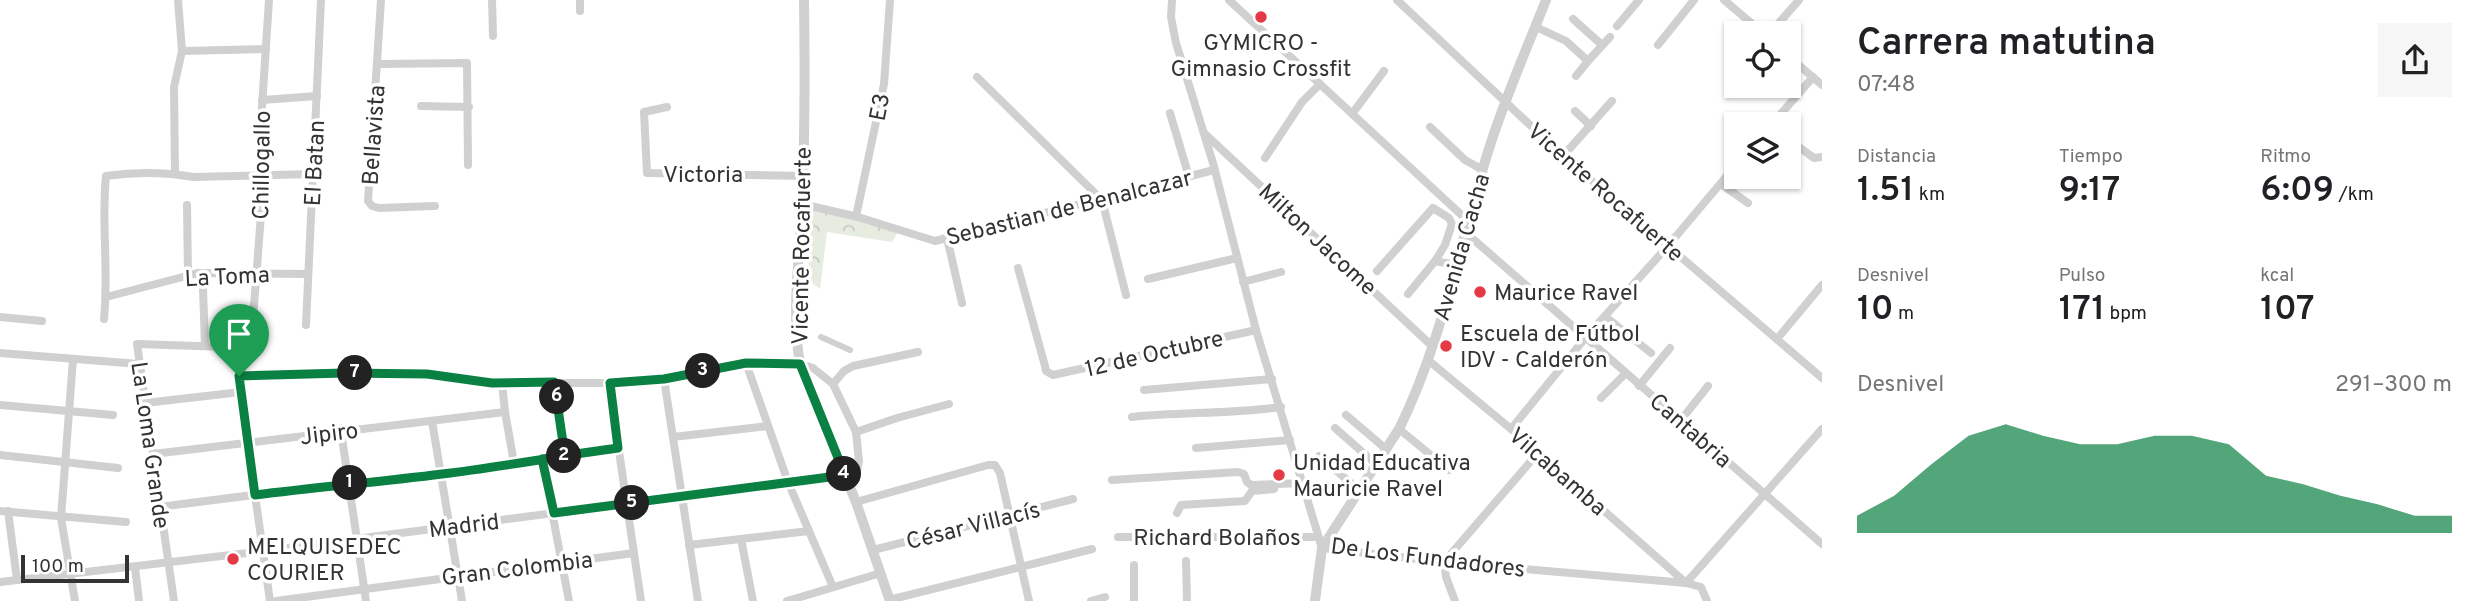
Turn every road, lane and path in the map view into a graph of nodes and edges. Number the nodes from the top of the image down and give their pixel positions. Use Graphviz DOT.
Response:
graph roads {
  1 [pos="178,0"];
  2 [pos="269,0"];
  3 [pos="321,0"];
  4 [pos="381,0"];
  5 [pos="492,0"];
  6 [pos="580,0"];
  7 [pos="804,0"];
  8 [pos="890,0"];
  9 [pos="1172,0"];
  10 [pos="1229,0"];
  11 [pos="1396,0"];
  12 [pos="1546,0"];
  13 [pos="1639,0"];
  14 [pos="1694,0"];
  15 [pos="1724,0"];
  16 [pos="1799,0"];
  17 [pos="580,11"];
  18 [pos="1573,19"];
  19 [pos="1749,21"];
  20 [pos="1781,21"];
  21 [pos="1617,26"];
  22 [pos="1536,27"];
  23 [pos="493,36"];
  24 [pos="1610,37"];
  25 [pos="1602,45"];
  26 [pos="1658,45"];
  27 [pos="266,49"];
  28 [pos="182,51"];
  29 [pos="1588,61"];
  30 [pos="378,64"];
  31 [pos="1801,67"];
  32 [pos="1384,71"];
  33 [pos="1576,76"];
  34 [pos="977,77"];
  35 [pos="1813,77"];
  36 [pos="1320,84"];
  37 [pos="1822,85"];
  38 [pos="317,96"];
  39 [pos="262,100"];
  40 [pos="1612,101"];
  41 [pos="1506,104"];
  42 [pos="421,106"];
  43 [pos="469,107"];
  44 [pos="667,107"];
  45 [pos="1575,111"];
  46 [pos="1782,112"];
  47 [pos="1170,113"];
  48 [pos="1352,114"];
  49 [pos="1591,126"];
  50 [pos="1430,127"];
  51 [pos="1203,132"];
  52 [pos="1801,148"];
  53 [pos="1228,155"];
  54 [pos="1563,156"];
  55 [pos="1822,157"];
  56 [pos="1265,158"];
  57 [pos="468,165"];
  58 [pos="1213,167"];
  59 [pos="1483,170"];
  60 [pos="174,174"];
  61 [pos="313,174"];
  62 [pos="264,176"];
  63 [pos="803,176"];
  64 [pos="1189,177"];
  65 [pos="1724,180"];
  66 [pos="1721,184"];
  67 [pos="1102,200"];
  68 [pos="1748,203"];
  69 [pos="802,204"];
  70 [pos="187,205"];
  71 [pos="435,206"];
  72 [pos="857,212"];
  73 [pos="1468,221"];
  74 [pos="1465,232"];
  75 [pos="947,238"];
  76 [pos="1667,247"];
  77 [pos="1237,258"];
  78 [pos="1435,261"];
  79 [pos="1456,265"];
  80 [pos="1018,268"];
  81 [pos="1377,271"];
  82 [pos="257,272"];
  83 [pos="1281,272"];
  84 [pos="193,274"];
  85 [pos="308,274"];
  86 [pos="1148,279"];
  87 [pos="1244,282"];
  88 [pos="1822,285"];
  89 [pos="1408,294"];
  90 [pos="1126,295"];
  91 [pos="106,297"];
  92 [pos="962,303"];
  93 [pos="0,317"];
  94 [pos="1606,317"];
  95 [pos="104,319"];
  96 [pos="42,321"];
  97 [pos="306,325"];
  98 [pos="1256,330"];
  99 [pos="252,331"];
  100 [pos="821,337"];
  101 [pos="1586,337"];
  102 [pos="1777,339"];
  103 [pos="205,346"];
  104 [pos="1432,346"];
  105 [pos="1670,348"];
  106 [pos="850,350"];
  107 [pos="918,352"];
  108 [pos="0,353"];
  109 [pos="1651,353"];
  110 [pos="73,359"];
  111 [pos="1428,360"];
  112 [pos="746,363"];
  113 [pos="139,364"];
  114 [pos="800,364"];
  115 [pos="1625,374"];
  116 [pos="239,376"];
  117 [pos="1822,378"];
  118 [pos="664,379"];
  119 [pos="1272,379"];
  120 [pos="554,382"];
  121 [pos="502,383"];
  122 [pos="610,383"];
  123 [pos="834,384"];
  124 [pos="1639,386"];
  125 [pos="1707,386"];
  126 [pos="1144,390"];
  127 [pos="241,393"];
  128 [pos="1601,398"];
  129 [pos="145,403"];
  130 [pos="949,404"];
  131 [pos="0,405"];
  132 [pos="1281,407"];
  133 [pos="69,411"];
  134 [pos="505,412"];
  135 [pos="113,415"];
  136 [pos="1346,415"];
  137 [pos="1132,417"];
  138 [pos="1681,420"];
  139 [pos="432,421"];
  140 [pos="768,426"];
  141 [pos="1335,428"];
  142 [pos="1399,429"];
  143 [pos="1511,429"];
  144 [pos="1822,429"];
  145 [pos="341,431"];
  146 [pos="856,432"];
  147 [pos="673,437"];
  148 [pos="1290,440"];
  149 [pos="248,444"];
  150 [pos="618,448"];
  151 [pos="1196,448"];
  152 [pos="1386,449"];
  153 [pos="153,454"];
  154 [pos="1537,454"];
  155 [pos="0,455"];
  156 [pos="565,456"];
  157 [pos="1319,456"];
  158 [pos="542,459"];
  159 [pos="64,463"];
  160 [pos="514,463"];
  161 [pos="1376,464"];
  162 [pos="118,468"];
  163 [pos="1449,470"];
  164 [pos="442,474"];
  165 [pos="845,475"];
  166 [pos="1112,480"];
  167 [pos="788,482"];
  168 [pos="347,483"];
  169 [pos="1304,485"];
  170 [pos="850,487"];
  171 [pos="1359,490"];
  172 [pos="1763,493"];
  173 [pos="255,495"];
  174 [pos="682,496"];
  175 [pos="1073,499"];
  176 [pos="856,502"];
  177 [pos="626,503"];
  178 [pos="159,507"];
  179 [pos="4,511"];
  180 [pos="554,513"];
  181 [pos="1177,513"];
  182 [pos="1010,515"];
  183 [pos="61,517"];
  184 [pos="126,522"];
  185 [pos="449,527"];
  186 [pos="808,531"];
  187 [pos="1118,537"];
  188 [pos="1317,537"];
  189 [pos="358,538"];
  190 [pos="741,539"];
  191 [pos="1822,544"];
  192 [pos="690,545"];
  193 [pos="1322,548"];
  194 [pos="1092,549"];
  195 [pos="873,550"];
  196 [pos="264,551"];
  197 [pos="634,553"];
  198 [pos="1186,561"];
  199 [pos="561,562"];
  200 [pos="1444,562"];
  201 [pos="167,563"];
  202 [pos="1134,565"];
  203 [pos="135,567"];
  204 [pos="1020,567"];
  205 [pos="881,573"];
  206 [pos="69,574"];
  207 [pos="458,576"];
  208 [pos="17,580"];
  209 [pos="0,582"];
  210 [pos="1686,583"];
  211 [pos="833,587"];
  212 [pos="365,589"];
  213 [pos="1105,597"];
  214 [pos="889,600"];
  215 [pos="75,601"];
  216 [pos="139,601"];
  217 [pos="174,601"];
  218 [pos="270,601"];
  219 [pos="276,601"];
  220 [pos="366,601"];
  221 [pos="462,601"];
  222 [pos="569,601"];
  223 [pos="641,601"];
  224 [pos="698,601"];
  225 [pos="753,601"];
  226 [pos="787,601"];
  227 [pos="1028,601"];
  228 [pos="1091,601"];
  229 [pos="1134,601"];
  230 [pos="1187,601"];
  231 [pos="1315,601"];
  232 [pos="1455,601"];
  233 [pos="1707,601"];
  1 -- 28 [label="street"];
  2 -- 27 [label="street, Chillogallo"];
  3 -- 38 [label="street, El Batan"];
  4 -- 30 [label="street, Bellavista"];
  5 -- 23 [label="street"];
  6 -- 17 [label="street"];
  7 -- 63 [label="street, Vicente Rocafuerte"];
  8 -- 72 [label="street, E3"];
  9 -- 51 [label="street, De Los Fundadores"];
  10 -- 36 [label="street"];
  11 -- 41 [label="street, Vicente Rocafuerte"];
  12 -- 22 [label="street, Avenida Cacha"];
  13 -- 21 [label="street"];
  14 -- 26 [label="street"];
  15 -- 19 [label="street"];
  16 -- 20 [label="street"];
  18 -- 25 [label="street"];
  22 -- 29 [label="street"];
  22 -- 41 [label="street, Avenida Cacha"];
  24 -- 25 [label="street"];
  25 -- 29 [label="street"];
  27 -- 28 [label="street"];
  27 -- 39 [label="street, Chillogallo"];
  28 -- 60 [label="street"];
  29 -- 33 [label="street"];
  30 -- 43 [label="street"];
  30 -- 71 [label="street, Bellavista"];
  31 -- 35 [label="street"];
  32 -- 48 [label="street"];
  34 -- 67 [label="street"];
  35 -- 37 [label="street"];
  35 -- 46 [label="street"];
  36 -- 48 [label="street"];
  36 -- 56 [label="street"];
  38 -- 39 [label="street"];
  38 -- 61 [label="street, El Batan"];
  39 -- 62 [label="street, Chillogallo"];
  40 -- 49 [label="street"];
  41 -- 54 [label="street, Vicente Rocafuerte"];
  41 -- 59 [label="street, Avenida Cacha"];
  42 -- 43 [label="street"];
  43 -- 57 [label="street"];
  44 -- 63 [label="street, Victoria"];
  45 -- 49 [label="street"];
  47 -- 64 [label="street"];
  48 -- 73 [label="street"];
  49 -- 54 [label="street"];
  50 -- 59 [label="street"];
  51 -- 53 [label="street, Milton Jacome"];
  51 -- 58 [label="street, De Los Fundadores"];
  52 -- 55 [label="street"];
  53 -- 58 [label="street, Sebastian de Benalcazar"];
  53 -- 104 [label="street, Milton Jacome"];
  54 -- 76 [label="street, Vicente Rocafuerte"];
  58 -- 64 [label="street, Sebastian de Benalcazar"];
  58 -- 77 [label="street, De Los Fundadores"];
  59 -- 73 [label="street, Avenida Cacha"];
  60 -- 62 [label="street"];
  60 -- 91 [label="street"];
  61 -- 62 [label="street"];
  61 -- 85 [label="street, El Batan"];
  62 -- 82 [label="street, Chillogallo"];
  63 -- 69 [label="street, Vicente Rocafuerte"];
  64 -- 67 [label="street, Sebastian de Benalcazar"];
  65 -- 66 [label="street"];
  66 -- 68 [label="street"];
  66 -- 76 [label="street"];
  67 -- 75 [label="street, Sebastian de Benalcazar"];
  67 -- 90 [label="street"];
  69 -- 75 [label="street, Sebastian de Benalcazar"];
  69 -- 114 [label="street, Vicente Rocafuerte"];
  70 -- 84 [label="street"];
  73 -- 74 [label="street, Avenida Cacha"];
  74 -- 79 [label="street, Avenida Cacha"];
  74 -- 101 [label="street, Cantabria"];
  75 -- 92 [label="street"];
  76 -- 94 [label="street"];
  76 -- 102 [label="street, Vicente Rocafuerte"];
  77 -- 86 [label="street"];
  77 -- 87 [label="street, De Los Fundadores"];
  78 -- 79 [label="street"];
  78 -- 81 [label="street"];
  78 -- 89 [label="street"];
  79 -- 104 [label="street, Avenida Cacha"];
  80 -- 98 [label="street, 12 de Octubre"];
  82 -- 84 [label="street, La Toma"];
  82 -- 85 [label="street, La Toma"];
  82 -- 99 [label="street, Chillogallo"];
  83 -- 87 [label="street"];
  84 -- 91 [label="street, La Toma"];
  84 -- 103 [label="street"];
  85 -- 97 [label="street, El Batan"];
  87 -- 98 [label="street, De Los Fundadores"];
  88 -- 102 [label="street"];
  91 -- 95 [label="street"];
  93 -- 96 [label="street"];
  94 -- 101 [label="street"];
  94 -- 109 [label="street"];
  98 -- 119 [label="street, De Los Fundadores"];
  100 -- 106 [label="street"];
  101 -- 115 [label="street, Cantabria"];
  101 -- 143 [label="street"];
  102 -- 117 [label="street, Vicente Rocafuerte"];
  103 -- 113 [label="street, La Loma Grande"];
  103 -- 116 [label="street, La Loma Grande"];
  104 -- 111 [label="street, Avenida Cacha"];
  105 -- 124 [label="street"];
  107 -- 123 [label="street"];
  108 -- 110 [label="street"];
  110 -- 113 [label="street"];
  110 -- 133 [label="street"];
  111 -- 142 [label="street, Avenida Cacha"];
  111 -- 143 [label="street, Vilcabamba"];
  112 -- 114 [label="street"];
  112 -- 118 [label="street"];
  112 -- 140 [label="street"];
  113 -- 129 [label="street, La Loma Grande"];
  114 -- 123 [label="street"];
  114 -- 165 [label="street, Vicente Rocafuerte"];
  115 -- 124 [label="street, Cantabria"];
  115 -- 128 [label="street"];
  116 -- 121 [label="street"];
  116 -- 127 [label="street"];
  118 -- 122 [label="street"];
  118 -- 147 [label="street"];
  119 -- 126 [label="street"];
  119 -- 132 [label="street, De Los Fundadores"];
  120 -- 121 [label="street"];
  120 -- 122 [label="street"];
  120 -- 156 [label="street"];
  121 -- 134 [label="street"];
  122 -- 150 [label="street"];
  123 -- 146 [label="street"];
  124 -- 138 [label="street, Cantabria"];
  125 -- 138 [label="street"];
  127 -- 129 [label="street"];
  127 -- 149 [label="street"];
  129 -- 153 [label="street, La Loma Grande"];
  130 -- 146 [label="street"];
  131 -- 133 [label="street"];
  132 -- 137 [label="street"];
  132 -- 148 [label="street, De Los Fundadores"];
  133 -- 135 [label="street"];
  133 -- 159 [label="street"];
  134 -- 139 [label="street, Jipiro"];
  134 -- 160 [label="street"];
  136 -- 152 [label="street"];
  138 -- 172 [label="street, Cantabria"];
  139 -- 145 [label="street, Jipiro"];
  139 -- 164 [label="street"];
  140 -- 147 [label="street"];
  140 -- 167 [label="street"];
  141 -- 161 [label="street"];
  142 -- 152 [label="street, Avenida Cacha"];
  142 -- 163 [label="street"];
  143 -- 154 [label="street, Vilcabamba"];
  144 -- 172 [label="street"];
  145 -- 149 [label="street, Jipiro"];
  145 -- 168 [label="street"];
  146 -- 170 [label="street"];
  147 -- 174 [label="street"];
  148 -- 151 [label="street"];
  148 -- 169 [label="street, De Los Fundadores"];
  149 -- 153 [label="street, Jipiro"];
  149 -- 173 [label="street"];
  150 -- 156 [label="street"];
  150 -- 177 [label="street"];
  152 -- 161 [label="street, Avenida Cacha"];
  153 -- 178 [label="street, La Loma Grande"];
  154 -- 200 [label="street"];
  154 -- 210 [label="street, Vilcabamba"];
  155 -- 159 [label="street"];
  156 -- 158 [label="street"];
  157 -- 171 [label="street"];
  158 -- 160 [label="street"];
  158 -- 180 [label="street"];
  159 -- 162 [label="street"];
  159 -- 183 [label="street"];
  160 -- 164 [label="street"];
  161 -- 171 [label="street, Avenida Cacha"];
  164 -- 168 [label="street"];
  164 -- 185 [label="street"];
  165 -- 167 [label="street, Madrid"];
  165 -- 170 [label="street, Vicente Rocafuerte"];
  166 -- 169 [label="street"];
  167 -- 174 [label="street, Madrid"];
  167 -- 186 [label="street"];
  168 -- 173 [label="street"];
  168 -- 189 [label="street"];
  169 -- 181 [label="street"];
  169 -- 188 [label="street, De Los Fundadores"];
  170 -- 176 [label="street, Vicente Rocafuerte"];
  171 -- 193 [label="street, Avenida Cacha"];
  172 -- 191 [label="street, Cantabria"];
  172 -- 210 [label="street"];
  173 -- 178 [label="street"];
  173 -- 196 [label="street"];
  174 -- 177 [label="street, Madrid"];
  174 -- 192 [label="street"];
  175 -- 182 [label="street, César Villacís"];
  176 -- 182 [label="street"];
  176 -- 195 [label="street, Vicente Rocafuerte"];
  177 -- 180 [label="street, Madrid"];
  177 -- 197 [label="street"];
  178 -- 201 [label="street, La Loma Grande"];
  179 -- 183 [label="street"];
  179 -- 208 [label="street"];
  180 -- 185 [label="street, Madrid"];
  180 -- 199 [label="street"];
  182 -- 195 [label="street, César Villacís"];
  182 -- 204 [label="street"];
  183 -- 184 [label="street"];
  183 -- 206 [label="street"];
  185 -- 189 [label="street, Madrid"];
  185 -- 207 [label="street"];
  186 -- 190 [label="street"];
  186 -- 211 [label="street"];
  187 -- 188 [label="street, Richard Bolaños"];
  188 -- 193 [label="street, De Los Fundadores"];
  189 -- 196 [label="street, Madrid"];
  189 -- 212 [label="street"];
  190 -- 192 [label="street"];
  190 -- 225 [label="street"];
  192 -- 224 [label="street"];
  193 -- 200 [label="street, De Los Fundadores"];
  193 -- 231 [label="street, Avenida Cacha"];
  194 -- 204 [label="street"];
  195 -- 205 [label="street, Vicente Rocafuerte"];
  196 -- 201 [label="street, Madrid"];
  196 -- 218 [label="street"];
  197 -- 199 [label="street, Gran Colombia"];
  197 -- 223 [label="street"];
  198 -- 230 [label="street"];
  199 -- 207 [label="street, Gran Colombia"];
  199 -- 222 [label="street"];
  200 -- 210 [label="street, De Los Fundadores"];
  200 -- 232 [label="street"];
  201 -- 203 [label="street, Madrid"];
  201 -- 217 [label="street, La Loma Grande"];
  202 -- 229 [label="street"];
  203 -- 206 [label="street, Madrid"];
  203 -- 216 [label="street"];
  204 -- 214 [label="street"];
  204 -- 227 [label="street"];
  205 -- 211 [label="street"];
  205 -- 214 [label="street, Vicente Rocafuerte"];
  206 -- 208 [label="street, Madrid"];
  206 -- 215 [label="street"];
  207 -- 212 [label="street, Gran Colombia"];
  207 -- 221 [label="street"];
  208 -- 209 [label="street, Madrid"];
  210 -- 233 [label="street, Vilcabamba"];
  211 -- 226 [label="street"];
  212 -- 219 [label="street, Gran Colombia"];
  212 -- 220 [label="street"];
  213 -- 228 [label="street"];
}
